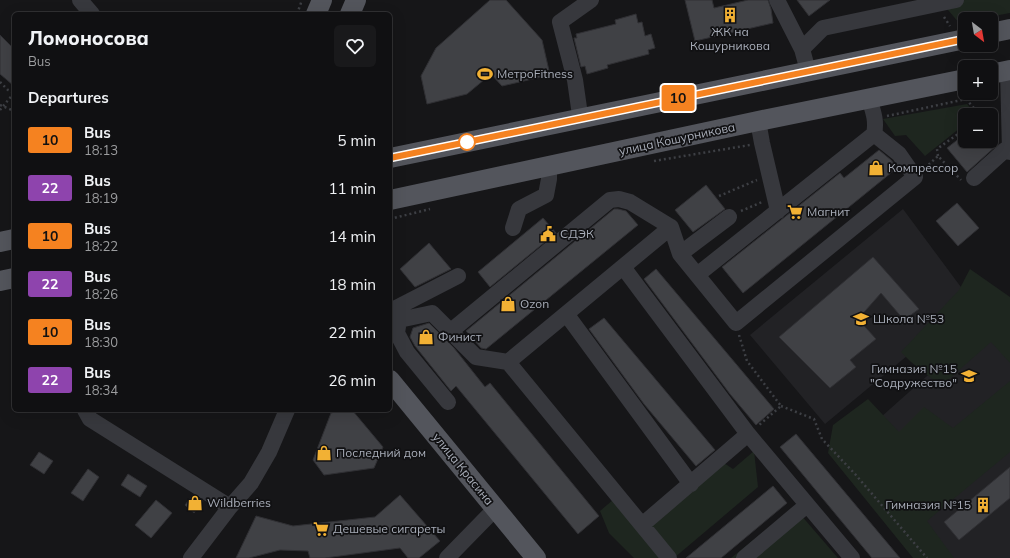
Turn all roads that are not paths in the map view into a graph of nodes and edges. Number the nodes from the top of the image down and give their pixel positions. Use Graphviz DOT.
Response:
graph roads {
  1 [pos="80,0"];
  2 [pos="322,0"];
  3 [pos="356,0"];
  4 [pos="591,0"];
  5 [pos="956,0"];
  6 [pos="780,2"];
  7 [pos="90,12"];
  8 [pos="317,12"];
  9 [pos="351,12"];
  10 [pos="1010,29"];
  11 [pos="998,32"];
  12 [pos="958,40"];
  13 [pos="802,49"];
  14 [pos="1003,71"];
  15 [pos="808,72"];
  16 [pos="958,80"];
  17 [pos="1010,93"];
  18 [pos="869,98"];
  19 [pos="582,118"];
  20 [pos="758,121"];
  21 [pos="874,134"];
  22 [pos="1010,148"];
  23 [pos="1010,152"];
  24 [pos="392,158"];
  25 [pos="549,166"];
  26 [pos="974,178"];
  27 [pos="392,200"];
  28 [pos="776,203"];
  29 [pos="729,217"];
  30 [pos="671,226"];
  31 [pos="512,228"];
  32 [pos="12,239"];
  33 [pos="0,242"];
  34 [pos="680,254"];
  35 [pos="623,267"];
  36 [pos="697,275"];
  37 [pos="458,276"];
  38 [pos="12,278"];
  39 [pos="0,281"];
  40 [pos="394,313"];
  41 [pos="567,314"];
  42 [pos="451,331"];
  43 [pos="508,362"];
  44 [pos="392,382"];
  45 [pos="448,402"];
  46 [pos="86,412"];
  47 [pos="286,412"];
  48 [pos="748,434"];
  49 [pos="691,484"];
  50 [pos="807,505"];
  51 [pos="230,507"];
  52 [pos="495,510"];
  53 [pos="642,525"];
  54 [pos="191,558"];
  55 [pos="447,558"];
  56 [pos="536,558"];
  57 [pos="669,558"];
  58 [pos="744,558"];
  59 [pos="852,558"];
  1 -- 7 [label="street"];
  2 -- 8 [label="main road"];
  3 -- 9 [label="main road"];
  4 -- 19 [label="street"];
  5 -- 13 [label="street"];
  6 -- 13 [label="street"];
  10 -- 11 [label="main road"];
  12 -- 15 [label="main road"];
  13 -- 15 [label="street"];
  14 -- 17 [label="street"];
  15 -- 19 [label="main road"];
  16 -- 18 [label="main road, улица Кошурникова"];
  17 -- 22 [label="street"];
  18 -- 20 [label="main road, улица Кошурникова"];
  18 -- 21 [label="street"];
  19 -- 24 [label="main road"];
  20 -- 25 [label="main road, улица Кошурникова"];
  20 -- 28 [label="street"];
  21 -- 28 [label="street"];
  21 -- 36 [label="street"];
  22 -- 23 [label="street"];
  22 -- 26 [label="street"];
  25 -- 27 [label="main road, улица Кошурникова"];
  25 -- 31 [label="street"];
  28 -- 36 [label="street"];
  29 -- 34 [label="street"];
  30 -- 34 [label="street"];
  30 -- 35 [label="street"];
  30 -- 42 [label="street"];
  32 -- 33 [label="main road"];
  34 -- 36 [label="street"];
  35 -- 41 [label="street"];
  35 -- 48 [label="street"];
  37 -- 40 [label="street"];
  38 -- 39 [label="main road"];
  40 -- 42 [label="street"];
  40 -- 45 [label="street"];
  41 -- 43 [label="street"];
  41 -- 49 [label="street"];
  42 -- 43 [label="street"];
  43 -- 53 [label="street"];
  44 -- 52 [label="main road, улица Красина"];
  46 -- 51 [label="street"];
  47 -- 51 [label="street"];
  48 -- 49 [label="street"];
  48 -- 50 [label="street"];
  49 -- 53 [label="street"];
  50 -- 58 [label="street"];
  50 -- 59 [label="street"];
  51 -- 54 [label="street"];
  52 -- 55 [label="street"];
  52 -- 56 [label="main road, улица Красина"];
  53 -- 57 [label="street"];
}
